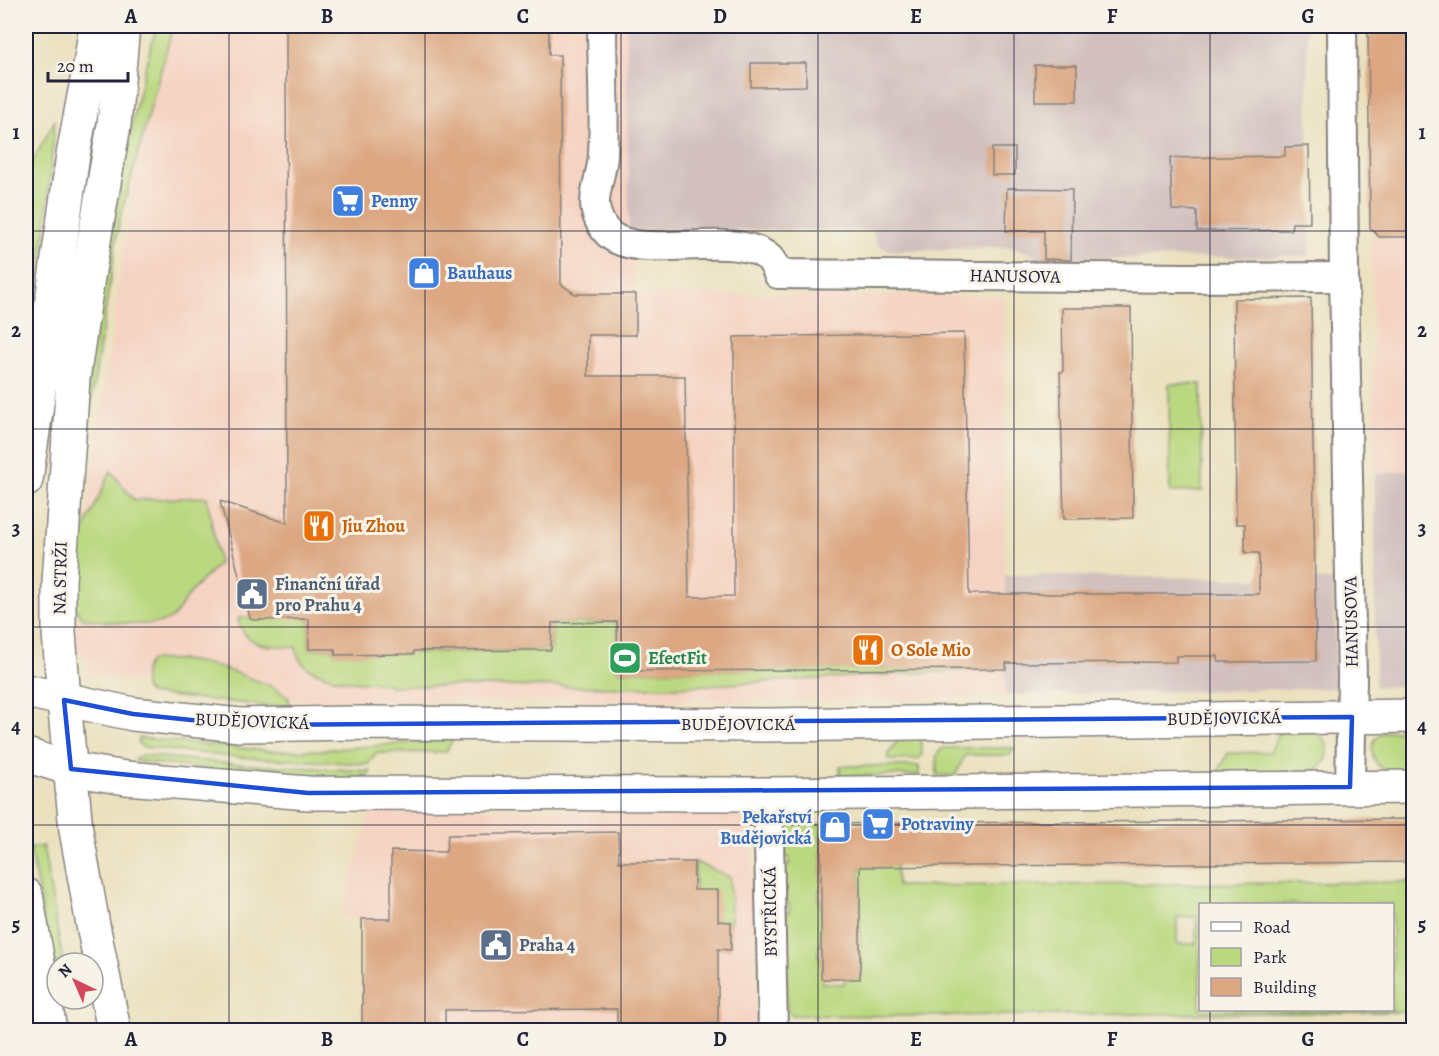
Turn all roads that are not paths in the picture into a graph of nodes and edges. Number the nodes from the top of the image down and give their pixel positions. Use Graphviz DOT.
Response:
graph roads {
  1 [pos="72,26"];
  2 [pos="96,26"];
  3 [pos="123,26"];
  4 [pos="144,26"];
  5 [pos="602,26"];
  6 [pos="1342,26"];
  7 [pos="114,125"];
  8 [pos="73,155"];
  9 [pos="1344,277"];
  10 [pos="26,480"];
  11 [pos="26,691"];
  12 [pos="64,700"];
  13 [pos="1413,716"];
  14 [pos="1352,717"];
  15 [pos="26,755"];
  16 [pos="70,769"];
  17 [pos="1350,787"];
  18 [pos="1413,787"];
  19 [pos="768,794"];
  20 [pos="26,895"];
  21 [pos="50,1030"];
  22 [pos="114,1030"];
  23 [pos="772,1030"];
  1 -- 8 [label="street"];
  2 -- 8 [label="street"];
  3 -- 7 [label="street"];
  4 -- 7 [label="street"];
  5 -- 9 [label="street, HANUSOVA"];
  6 -- 9 [label="street, HANUSOVA"];
  7 -- 12 [label="street, NA STRŽI"];
  8 -- 10 [label="street"];
  9 -- 14 [label="street, HANUSOVA"];
  11 -- 12 [label="street, BUDĚJOVICKÁ"];
  12 -- 14 [label="street, BUDĚJOVICKÁ"];
  12 -- 16 [label="street, NA STRŽI"];
  13 -- 14 [label="street, BUDĚJOVICKÁ"];
  14 -- 17 [label="street, HANUSOVA"];
  15 -- 16 [label="street"];
  16 -- 19 [label="street"];
  16 -- 22 [label="street, NA STRŽI"];
  17 -- 18 [label="street"];
  17 -- 19 [label="street"];
  19 -- 23 [label="street, BYSTŘICKÁ"];
  20 -- 21 [label="street"];
}
